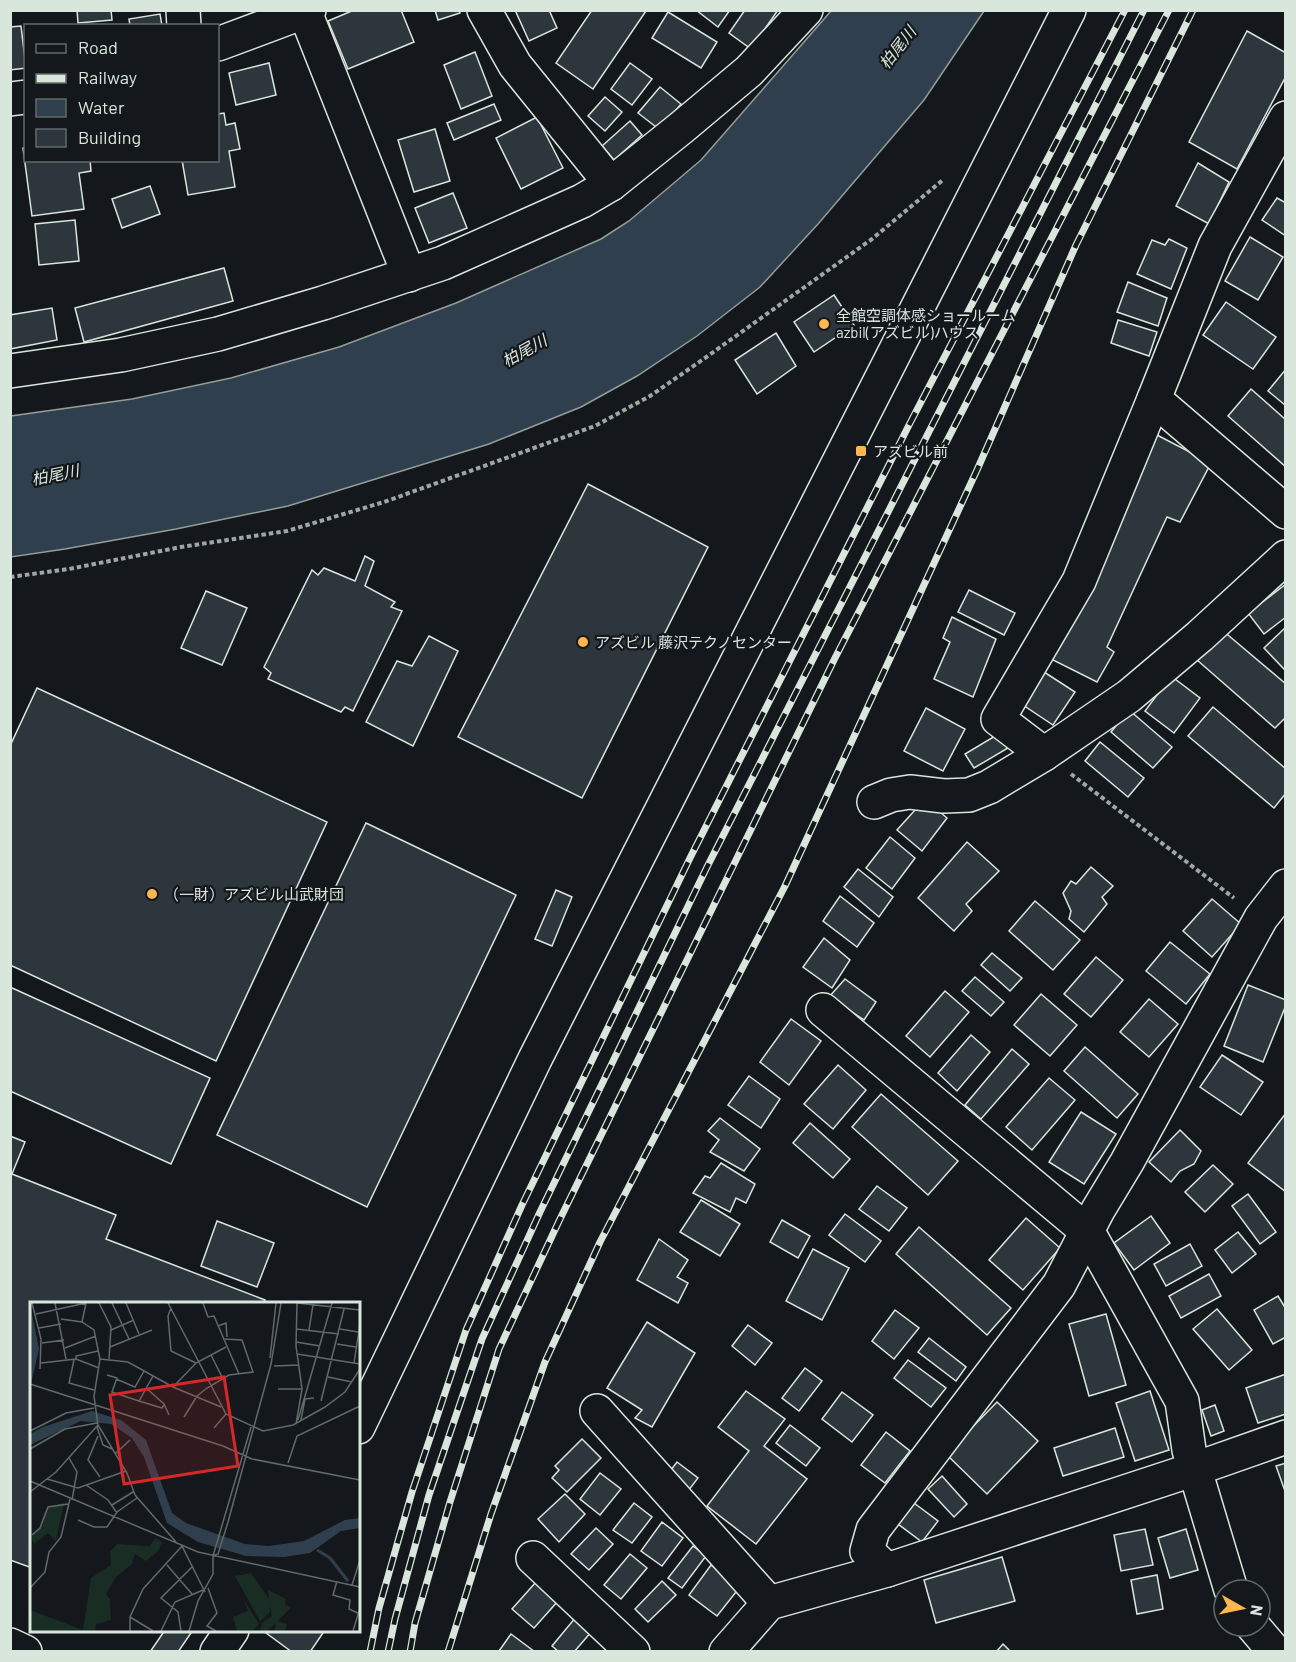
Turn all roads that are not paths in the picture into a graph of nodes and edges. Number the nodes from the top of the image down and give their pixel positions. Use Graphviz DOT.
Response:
graph roads {
  1 [pos="484,10"];
  2 [pos="806,10"];
  3 [pos="1069,10"];
  4 [pos="307,11"];
  5 [pos="219,44"];
  6 [pos="1286,118"];
  7 [pos="611,184"];
  8 [pos="409,275"];
  9 [pos="10,371"];
  10 [pos="1154,399"];
  11 [pos="1286,512"];
  12 [pos="1286,557"];
  13 [pos="1044,754"];
  14 [pos="874,802"];
  15 [pos="1274,911"];
  16 [pos="823,1010"];
  17 [pos="1088,1232"];
  18 [pos="597,1411"];
  19 [pos="360,1423"];
  20 [pos="1286,1437"];
  21 [pos="1195,1469"];
  22 [pos="533,1557"];
  23 [pos="887,1570"];
  24 [pos="1227,1578"];
  25 [pos="769,1603"];
  26 [pos="231,1632"];
  27 [pos="10,1645"];
  28 [pos="25,1652"];
  29 [pos="217,1652"];
  30 [pos="633,1652"];
  31 [pos="726,1652"];
  1 -- 7 [label="street"];
  2 -- 7 [label="street"];
  3 -- 19 [label="street"];
  4 -- 5 [label="street"];
  4 -- 8 [label="street"];
  6 -- 10 [label="street"];
  7 -- 8 [label="street"];
  8 -- 9 [label="street"];
  10 -- 11 [label="street"];
  10 -- 13 [label="street"];
  12 -- 13 [label="street"];
  13 -- 14 [label="street"];
  15 -- 17 [label="street"];
  16 -- 17 [label="street"];
  17 -- 21 [label="street"];
  17 -- 23 [label="street"];
  18 -- 25 [label="street"];
  20 -- 21 [label="street"];
  21 -- 23 [label="street"];
  21 -- 24 [label="street"];
  22 -- 30 [label="street"];
  23 -- 25 [label="street"];
  25 -- 31 [label="street"];
  26 -- 29 [label="street"];
  27 -- 28 [label="street"];
}
